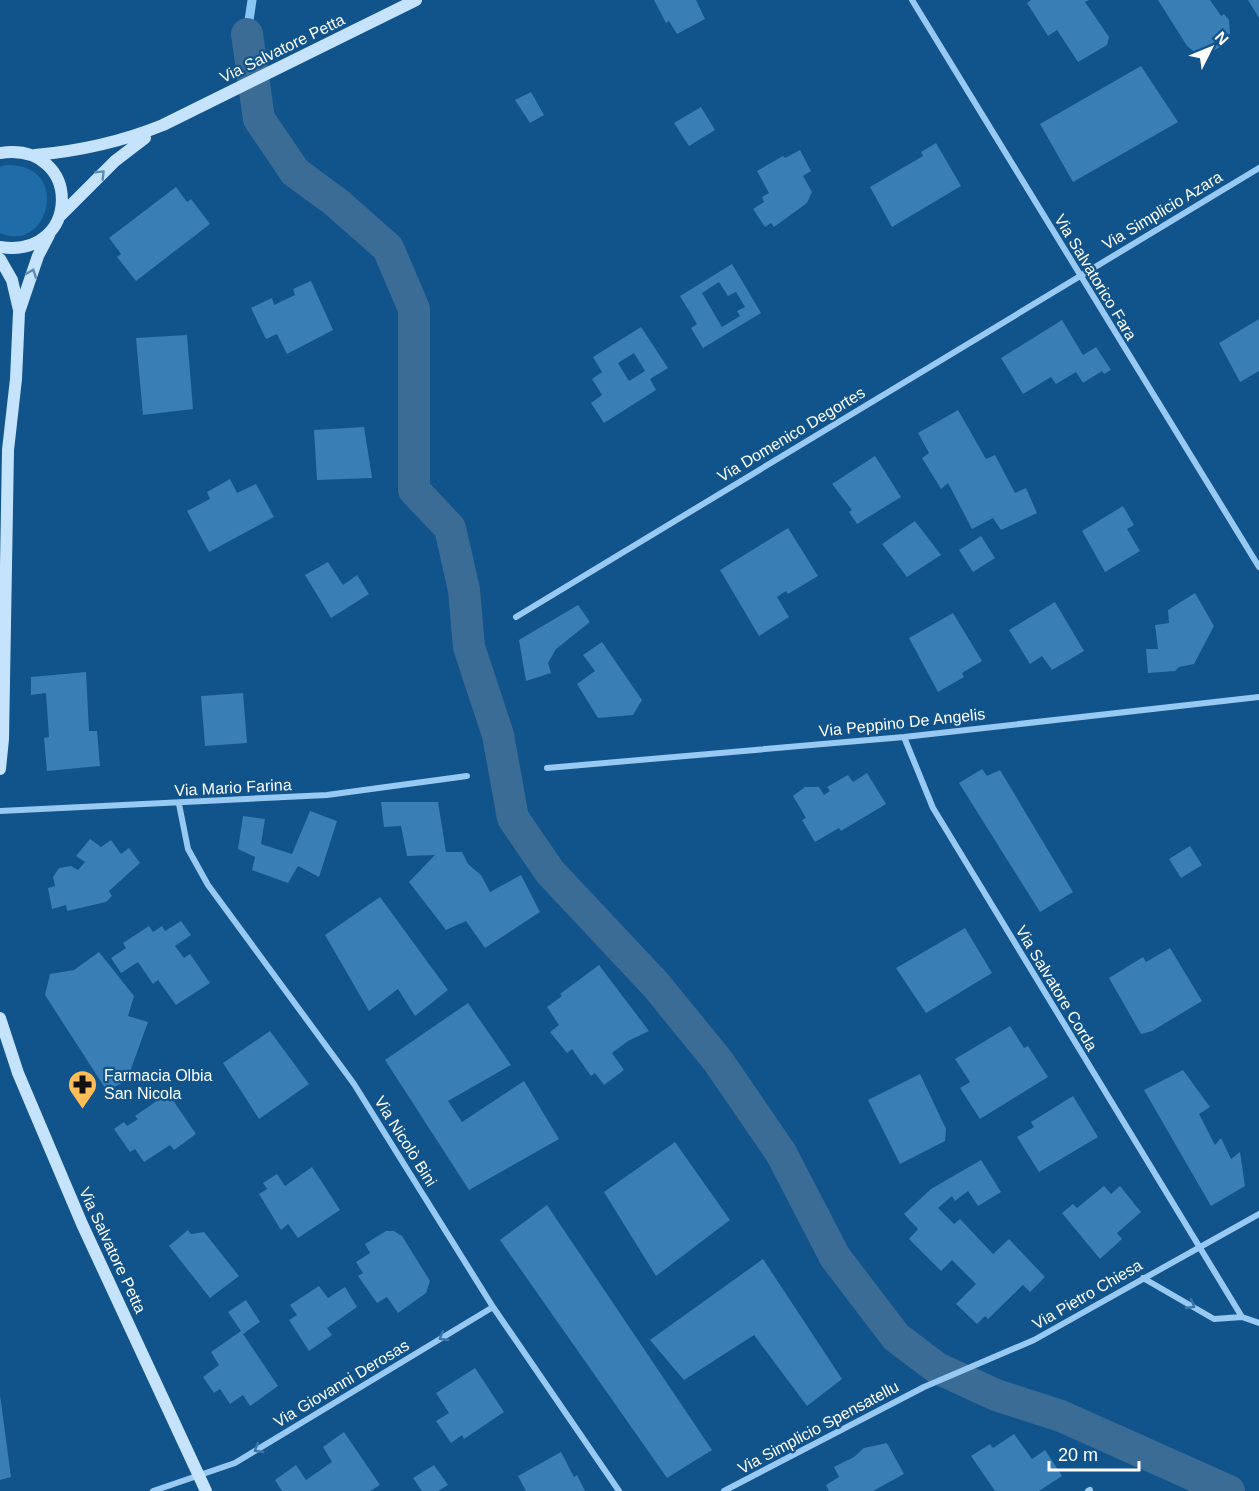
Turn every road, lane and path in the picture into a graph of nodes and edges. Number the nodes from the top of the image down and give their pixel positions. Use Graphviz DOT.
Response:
graph roads {
  1 [pos="416,0"];
  2 [pos="912,0"];
  3 [pos="163,125"];
  4 [pos="0,153"];
  5 [pos="35,155"];
  6 [pos="1259,168"];
  7 [pos="60,216"];
  8 [pos="49,235"];
  9 [pos="0,247"];
  10 [pos="0,259"];
  11 [pos="1079,275"];
  12 [pos="19,312"];
  13 [pos="4,451"];
  14 [pos="1259,567"];
  15 [pos="516,617"];
  16 [pos="1259,697"];
  17 [pos="904,737"];
  18 [pos="546,768"];
  19 [pos="0,769"];
  20 [pos="467,776"];
  21 [pos="179,804"];
  22 [pos="0,812"];
  23 [pos="0,1018"];
  24 [pos="1259,1214"];
  25 [pos="1197,1247"];
  26 [pos="1143,1278"];
  27 [pos="493,1307"];
  28 [pos="1242,1317"];
  29 [pos="1259,1323"];
  30 [pos="924,1387"];
  31 [pos="201,1476"];
  32 [pos="153,1491"];
  33 [pos="206,1491"];
  34 [pos="620,1491"];
  35 [pos="724,1491"];
  1 -- 3 [label="street, Via Salvatore Petta"];
  2 -- 11 [label="street, Via Salvatorico Fara"];
  3 -- 5 [label="street, Via Salvatore Petta"];
  7 -- 3 [label="street, Via Salvatore Petta, one-way"];
  4 -- 5 [label="street, Via Salvatore Petta"];
  5 -- 7 [label="street"];
  6 -- 11 [label="street, Via Simplicio Azara"];
  7 -- 8 [label="street, Via Salvatore Petta"];
  8 -- 9 [label="street"];
  12 -- 8 [label="street, one-way"];
  10 -- 12 [label="street"];
  11 -- 14 [label="street, Via Salvatorico Fara"];
  11 -- 15 [label="street, Via Domenico Degortes"];
  12 -- 13 [label="street"];
  13 -- 19 [label="street"];
  16 -- 17 [label="street, Via Peppino De Angelis"];
  17 -- 18 [label="street, Via Peppino De Angelis"];
  17 -- 25 [label="street, Via Salvatore Corda"];
  20 -- 21 [label="street, Via Mario Farina"];
  21 -- 22 [label="street, Via Mario Farina"];
  21 -- 27 [label="street, Via Nicolò Bini"];
  23 -- 31 [label="street, Via Salvatore Petta"];
  24 -- 25 [label="street, Via Pietro Chiesa"];
  25 -- 26 [label="street, Via Pietro Chiesa"];
  25 -- 28 [label="street, Via Salvatore Corda"];
  26 -- 28 [label="street, one-way"];
  26 -- 30 [label="street, Via Pietro Chiesa"];
  27 -- 31 [label="street, Via Giovanni Derosas, one-way"];
  27 -- 34 [label="street, Via Nicolò Bini"];
  28 -- 29 [label="street"];
  30 -- 35 [label="street, Via Simplicio Spensatellu"];
  31 -- 32 [label="street, Via Giovanni Derosas"];
  31 -- 33 [label="street, Via Salvatore Petta"];
}
